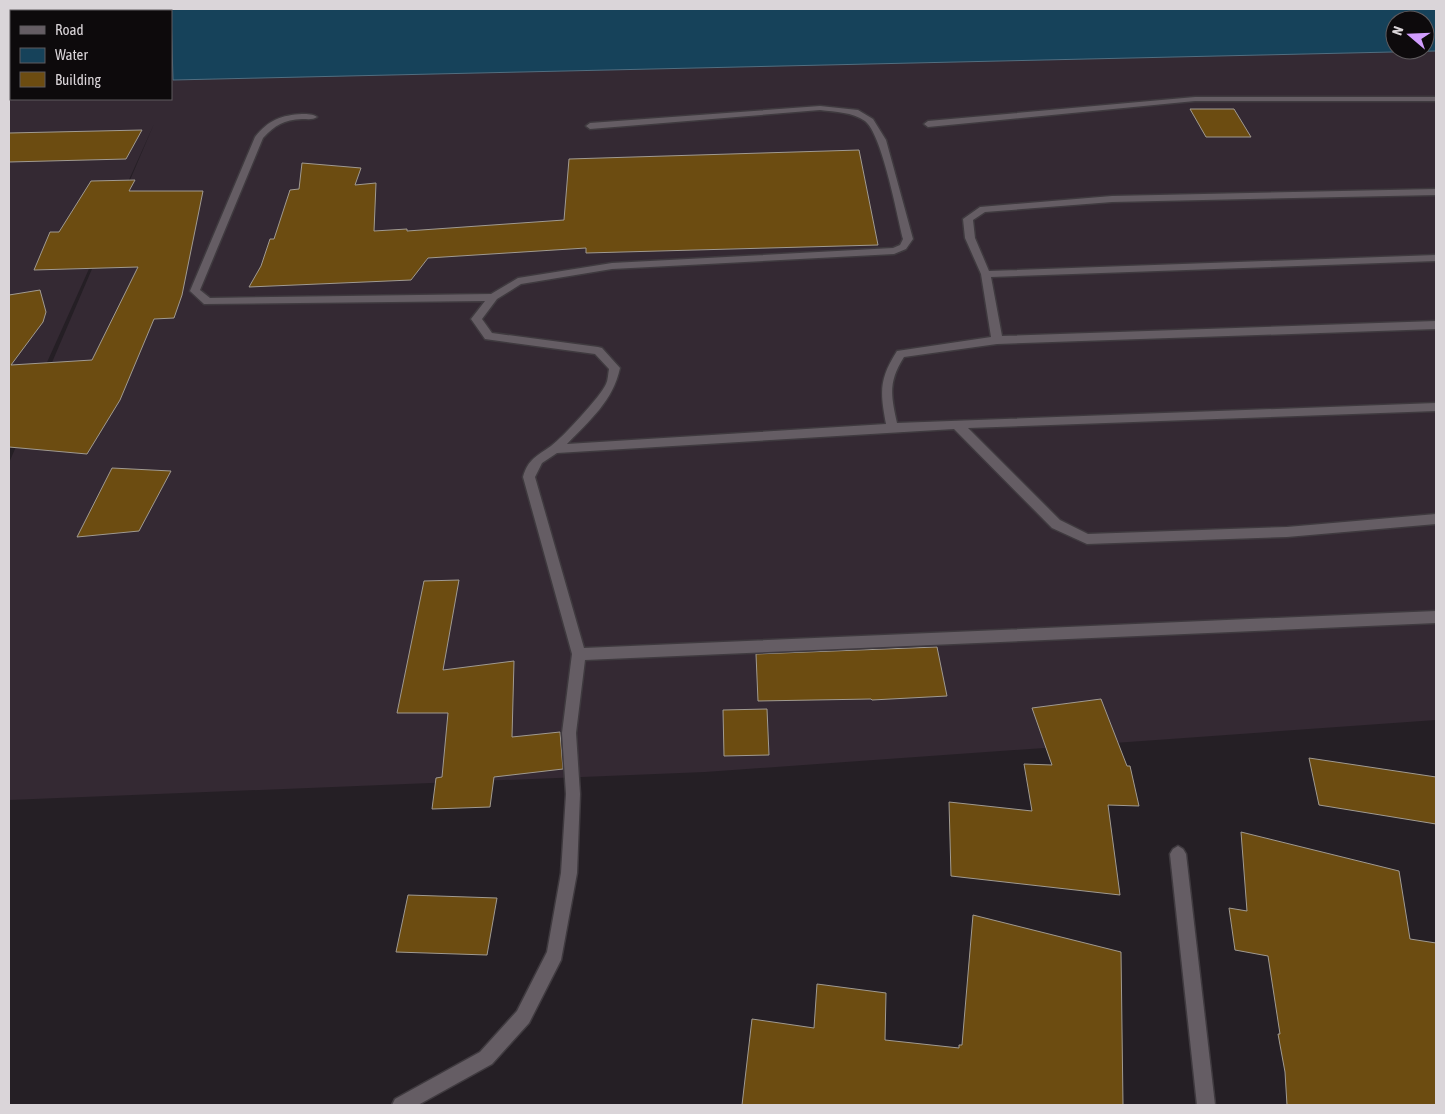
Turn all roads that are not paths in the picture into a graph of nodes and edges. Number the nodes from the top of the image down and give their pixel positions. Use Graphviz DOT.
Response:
graph roads {
  1 [pos="1436,99"];
  2 [pos="312,117"];
  3 [pos="928,124"];
  4 [pos="590,126"];
  5 [pos="1436,192"];
  6 [pos="1436,258"];
  7 [pos="986,274"];
  8 [pos="493,297"];
  9 [pos="1436,325"];
  10 [pos="997,340"];
  11 [pos="1436,407"];
  12 [pos="957,424"];
  13 [pos="893,429"];
  14 [pos="555,449"];
  15 [pos="1436,519"];
  16 [pos="1436,617"];
  17 [pos="579,654"];
  18 [pos="1178,854"];
  19 [pos="401,1105"];
  20 [pos="1206,1105"];
  1 -- 3 [label="street"];
  2 -- 8 [label="street"];
  4 -- 8 [label="street"];
  5 -- 7 [label="street"];
  6 -- 7 [label="street"];
  7 -- 10 [label="street"];
  8 -- 14 [label="street"];
  9 -- 10 [label="street"];
  10 -- 13 [label="street"];
  11 -- 12 [label="street"];
  12 -- 13 [label="street"];
  12 -- 15 [label="street"];
  13 -- 14 [label="street"];
  14 -- 17 [label="street"];
  16 -- 17 [label="street"];
  17 -- 19 [label="street"];
  18 -- 20 [label="street"];
}
